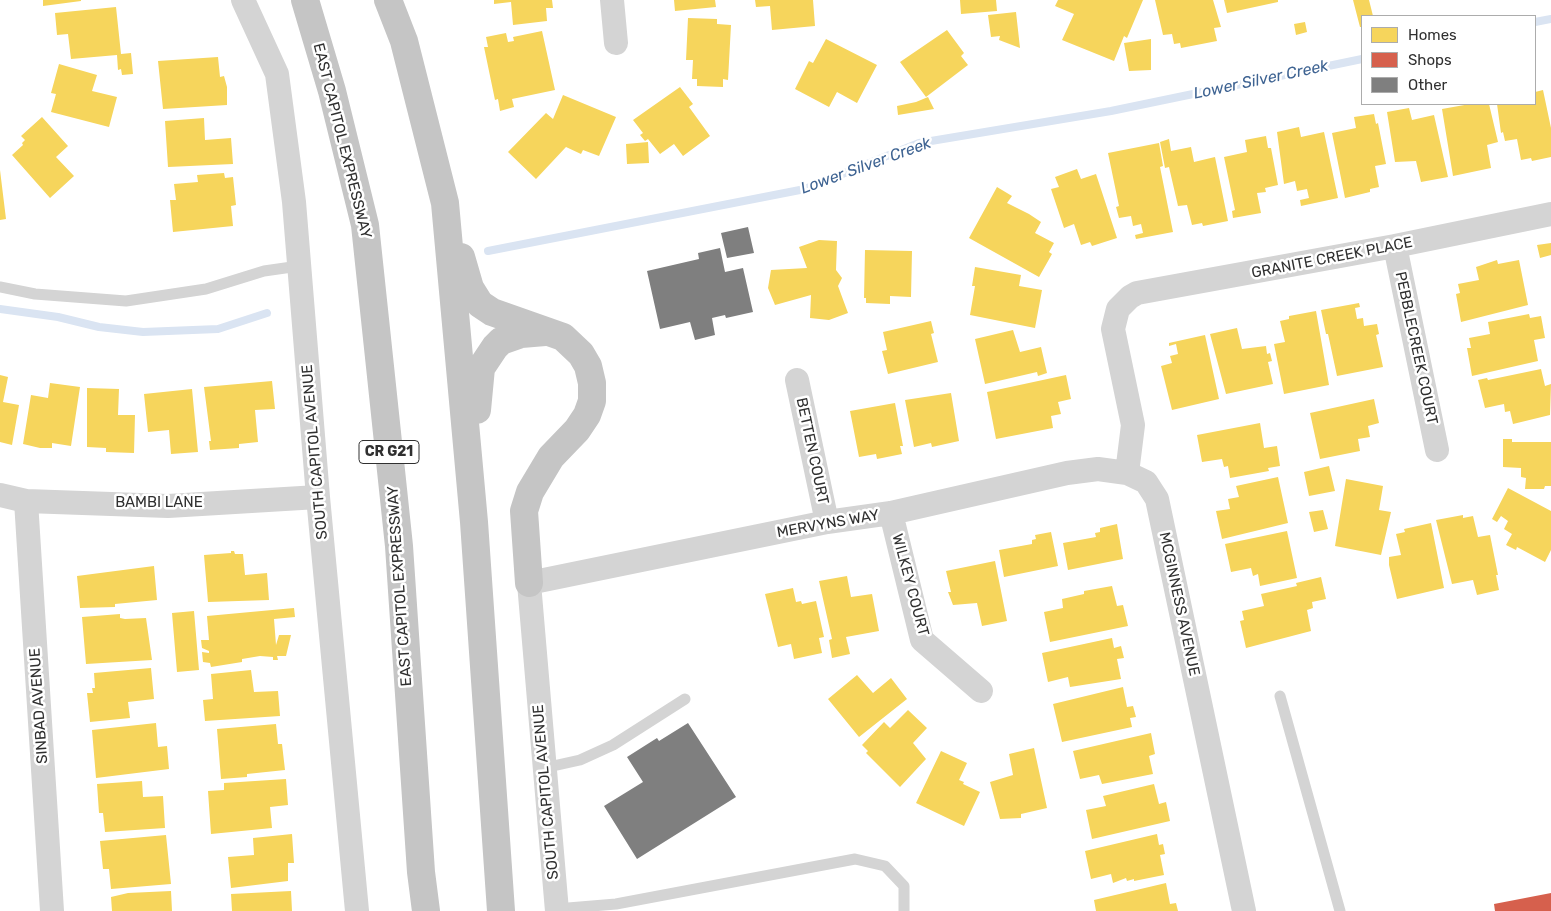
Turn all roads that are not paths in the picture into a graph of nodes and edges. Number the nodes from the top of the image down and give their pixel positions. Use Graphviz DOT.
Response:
graph roads {
  1 [pos="243,0"];
  2 [pos="305,0"];
  3 [pos="388,0"];
  4 [pos="612,0"];
  5 [pos="616,42"];
  6 [pos="445,203"];
  7 [pos="1551,214"];
  8 [pos="1395,246"];
  9 [pos="299,266"];
  10 [pos="0,287"];
  11 [pos="553,332"];
  12 [pos="797,380"];
  13 [pos="1438,450"];
  14 [pos="1127,473"];
  15 [pos="0,495"];
  16 [pos="318,497"];
  17 [pos="26,501"];
  18 [pos="892,513"];
  19 [pos="474,522"];
  20 [pos="827,522"];
  21 [pos="528,583"];
  22 [pos="981,691"];
  23 [pos="1280,696"];
  24 [pos="684,699"];
  25 [pos="544,768"];
  26 [pos="557,910"];
  27 [pos="52,911"];
  28 [pos="356,911"];
  29 [pos="426,911"];
  30 [pos="500,911"];
  31 [pos="904,911"];
  32 [pos="1244,911"];
  33 [pos="1340,911"];
  1 -- 9 [label="street, SOUTH CAPITOL AVENUE"];
  2 -- 29 [label="highway, EAST CAPITOL EXPRESSWAY / CR G21"];
  3 -- 6 [label="highway"];
  4 -- 5 [label="street"];
  6 -- 11 [label="highway"];
  6 -- 19 [label="highway"];
  7 -- 8 [label="street, GRANITE CREEK PLACE"];
  8 -- 13 [label="street, PEBBLECREEK COURT"];
  8 -- 14 [label="street, GRANITE CREEK PLACE"];
  9 -- 10 [label="lane"];
  9 -- 16 [label="street, SOUTH CAPITOL AVENUE"];
  11 -- 19 [label="highway"];
  11 -- 21 [label="highway"];
  12 -- 20 [label="street, BETTEN COURT"];
  14 -- 18 [label="street, MERVYNS WAY"];
  14 -- 32 [label="street, MCGINNESS AVENUE"];
  15 -- 17 [label="street, BAMBI LANE"];
  16 -- 17 [label="street, BAMBI LANE"];
  16 -- 28 [label="street, SOUTH CAPITOL AVENUE"];
  17 -- 27 [label="street, SINBAD AVENUE"];
  18 -- 20 [label="street, MERVYNS WAY"];
  18 -- 22 [label="street, WILKEY COURT"];
  19 -- 30 [label="highway"];
  20 -- 21 [label="street, MERVYNS WAY"];
  21 -- 25 [label="street, SOUTH CAPITOL AVENUE"];
  23 -- 33 [label="lane"];
  24 -- 25 [label="lane"];
  25 -- 26 [label="street, SOUTH CAPITOL AVENUE"];
  26 -- 31 [label="lane"];
}
